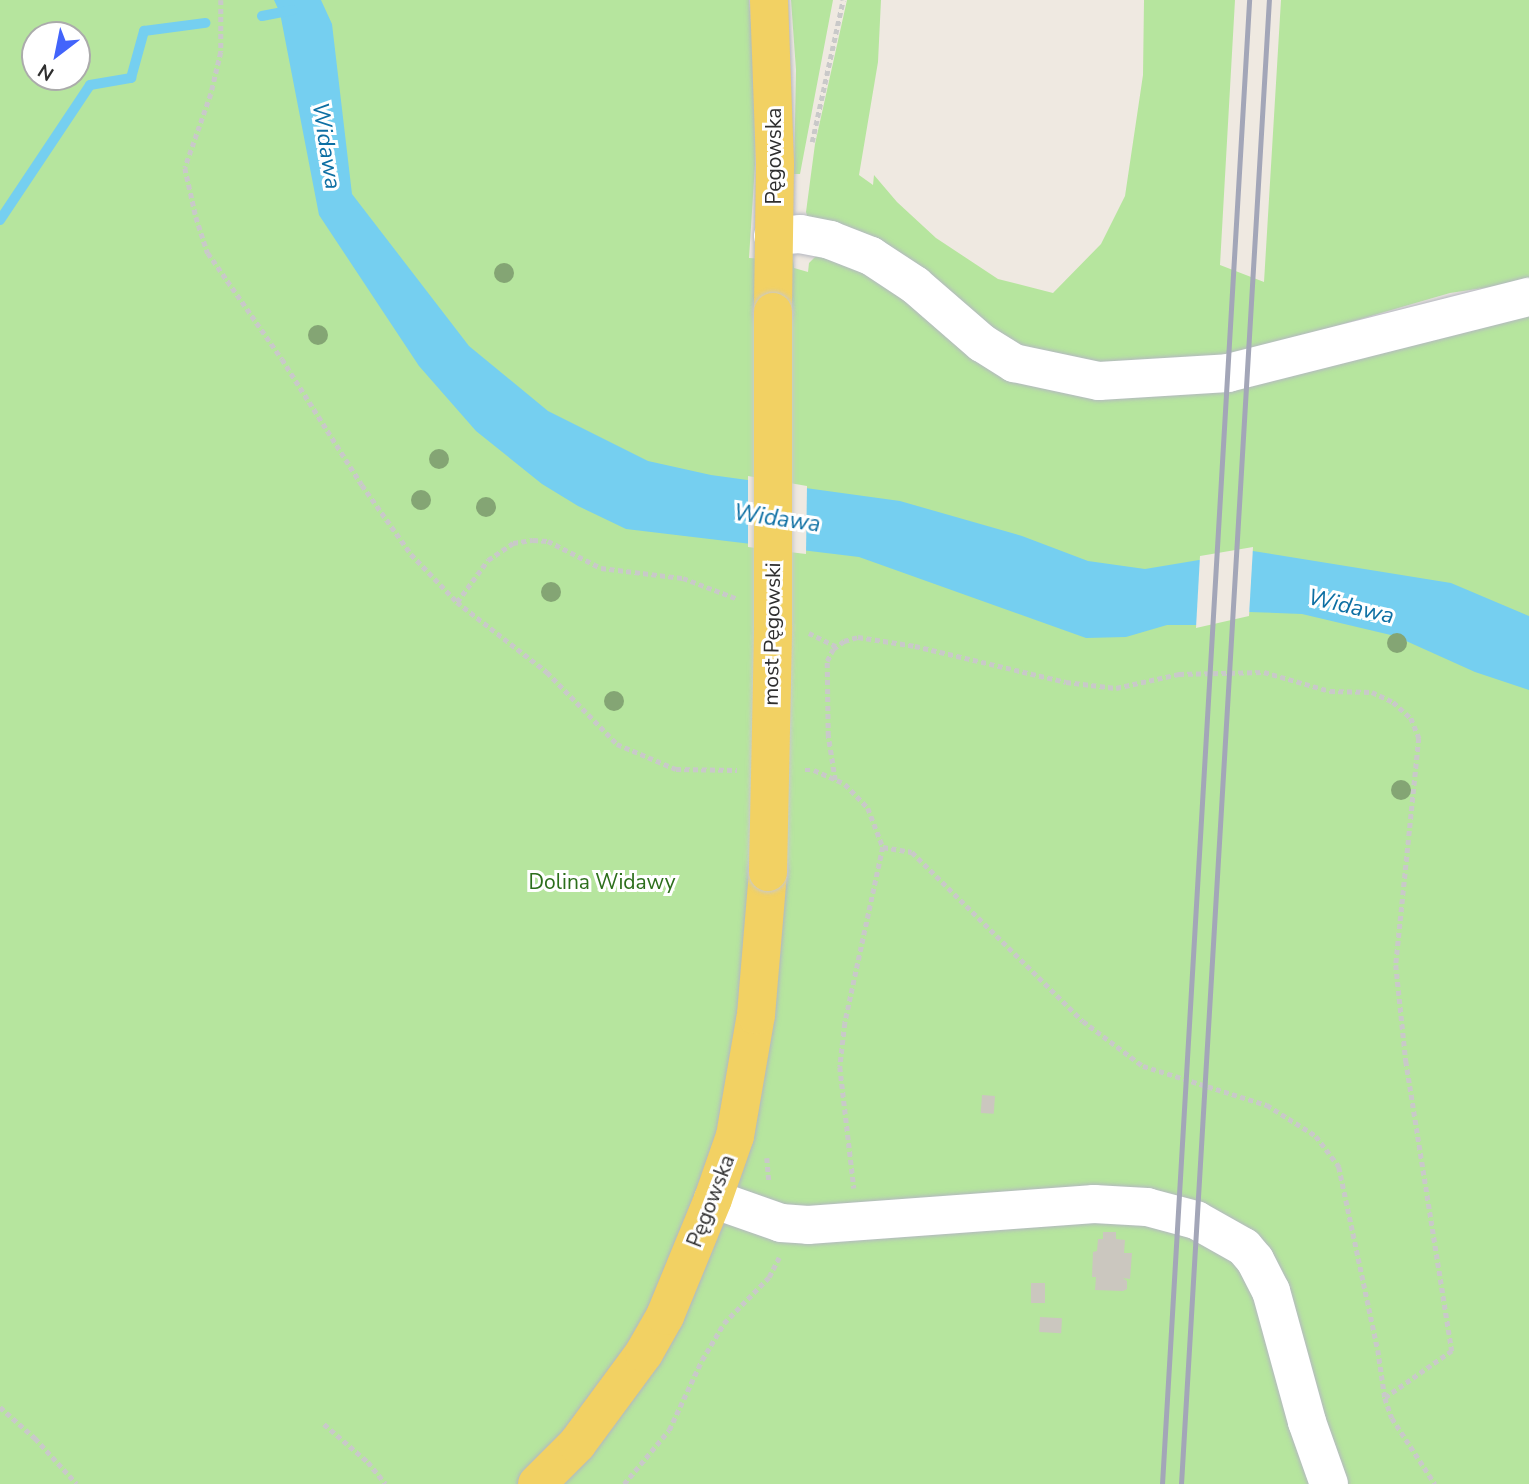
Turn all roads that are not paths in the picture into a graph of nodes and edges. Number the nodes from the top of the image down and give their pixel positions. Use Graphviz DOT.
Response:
graph roads {
  1 [pos="769,0"];
  2 [pos="773,236"];
  3 [pos="1529,297"];
  4 [pos="773,312"];
  5 [pos="768,872"];
  6 [pos="713,1199"];
  7 [pos="537,1484"];
  8 [pos="1329,1484"];
  1 -- 2 [label="main road, Pęgowska"];
  2 -- 3 [label="lane"];
  2 -- 4 [label="main road, Pęgowska"];
  4 -- 5 [label="main road, most Pęgowski, bridge"];
  5 -- 6 [label="main road, Pęgowska"];
  6 -- 7 [label="main road, Pęgowska"];
  6 -- 8 [label="lane"];
}
